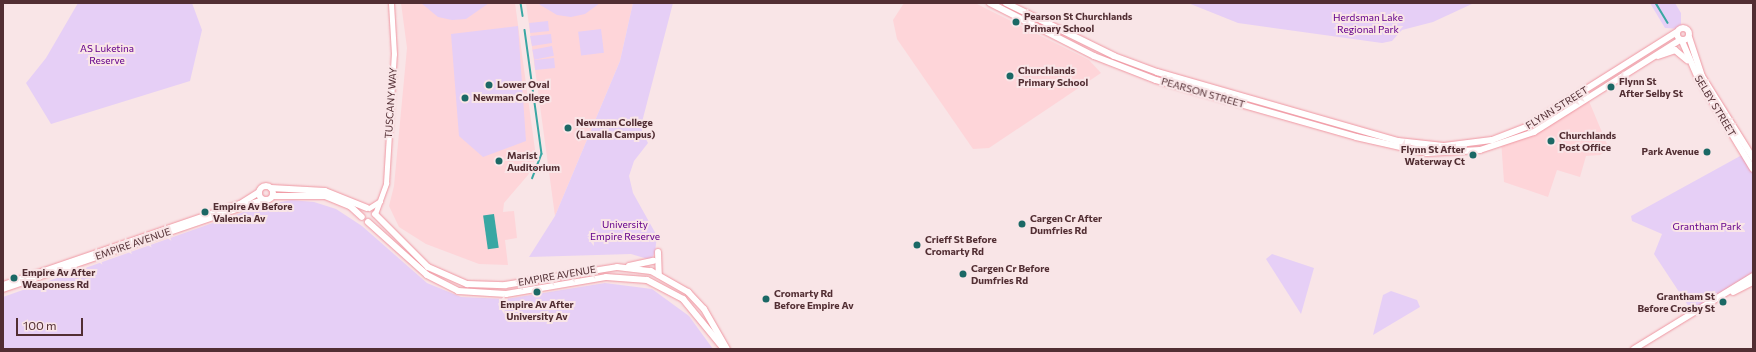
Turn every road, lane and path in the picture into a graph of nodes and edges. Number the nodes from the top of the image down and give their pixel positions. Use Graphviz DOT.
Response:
graph roads {
  1 [pos="391,3"];
  2 [pos="990,3"];
  3 [pos="1006,3"];
  4 [pos="1677,32"];
  5 [pos="1689,38"];
  6 [pos="1681,40"];
  7 [pos="1648,60"];
  8 [pos="1690,65"];
  9 [pos="1539,119"];
  10 [pos="1556,119"];
  11 [pos="1422,145"];
  12 [pos="1427,153"];
  13 [pos="1753,158"];
  14 [pos="1753,169"];
  15 [pos="271,188"];
  16 [pos="259,192"];
  17 [pos="273,196"];
  18 [pos="263,200"];
  19 [pos="380,201"];
  20 [pos="368,208"];
  21 [pos="375,214"];
  22 [pos="362,217"];
  23 [pos="368,222"];
  24 [pos="658,252"];
  25 [pos="652,261"];
  26 [pos="625,267"];
  27 [pos="660,275"];
  28 [pos="1753,276"];
  29 [pos="1753,282"];
  30 [pos="3,285"];
  31 [pos="3,289"];
  32 [pos="1721,298"];
  33 [pos="1641,347"];
  34 [pos="725,349"];
  35 [pos="1634,349"];
  1 -- 19 [label="street, TUSCANY WAY"];
  2 -- 12 [label="main road, PEARSON STREET"];
  3 -- 11 [label="main road, PEARSON STREET"];
  4 -- 5 [label="main road"];
  4 -- 6 [label="main road, SELBY STREET"];
  4 -- 9 [label="main road, FLYNN STREET"];
  5 -- 6 [label="main road, FLYNN STREET"];
  5 -- 13 [label="main road, SELBY STREET"];
  6 -- 7 [label="main road, FLYNN STREET"];
  6 -- 8 [label="main road, SELBY STREET"];
  7 -- 8 [label="main road"];
  7 -- 10 [label="main road, FLYNN STREET"];
  8 -- 14 [label="main road, SELBY STREET"];
  9 -- 10 [label="main road"];
  9 -- 11 [label="main road, FLYNN STREET"];
  10 -- 12 [label="main road, FLYNN STREET"];
  15 -- 16 [label="main road, EMPIRE AVENUE"];
  15 -- 17 [label="main road"];
  15 -- 20 [label="main road"];
  16 -- 18 [label="main road"];
  16 -- 30 [label="main road, EMPIRE AVENUE"];
  17 -- 18 [label="main road, EMPIRE AVENUE"];
  17 -- 22 [label="main road"];
  18 -- 31 [label="main road, EMPIRE AVENUE"];
  19 -- 20 [label="street"];
  19 -- 21 [label="street, TUSCANY WAY"];
  20 -- 21 [label="main road, EMPIRE AVENUE"];
  20 -- 22 [label="main road"];
  21 -- 23 [label="main road"];
  21 -- 26 [label="main road, EMPIRE AVENUE"];
  22 -- 23 [label="main road, EMPIRE AVENUE"];
  23 -- 34 [label="main road, EMPIRE AVENUE"];
  24 -- 27 [label="main road"];
  25 -- 26 [label="main road"];
  26 -- 27 [label="main road, EMPIRE AVENUE"];
  27 -- 34 [label="main road, EMPIRE AVENUE"];
  28 -- 32 [label="main road"];
  29 -- 32 [label="main road"];
  32 -- 33 [label="main road"];
  33 -- 35 [label="main road"];
}
